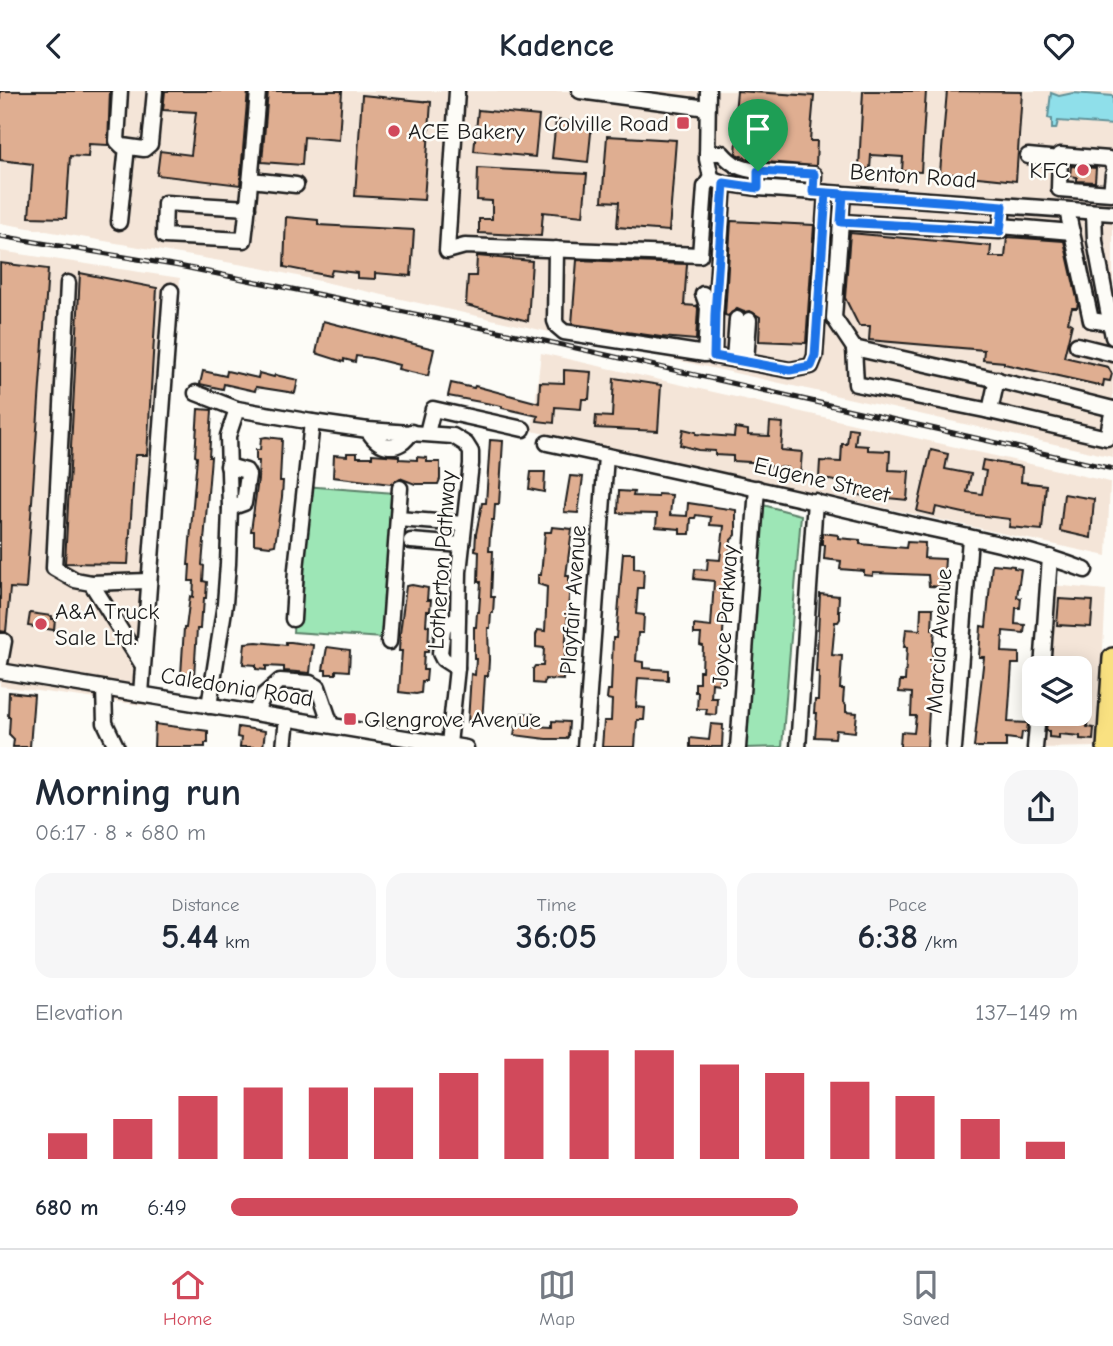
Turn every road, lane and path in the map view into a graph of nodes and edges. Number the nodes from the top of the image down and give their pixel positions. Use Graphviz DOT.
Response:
graph roads {
  1 [pos="120,91"];
  2 [pos="146,91"];
  3 [pos="155,91"];
  4 [pos="258,91"];
  5 [pos="457,91"];
  6 [pos="580,91"];
  7 [pos="708,91"];
  8 [pos="706,109"];
  9 [pos="144,128"];
  10 [pos="127,147"];
  11 [pos="706,153"];
  12 [pos="1028,156"];
  13 [pos="1060,157"];
  14 [pos="1113,165"];
  15 [pos="758,171"];
  16 [pos="1113,174"];
  17 [pos="251,180"];
  18 [pos="717,180"];
  19 [pos="296,185"];
  20 [pos="758,188"];
  21 [pos="819,192"];
  22 [pos="843,194"];
  23 [pos="1003,206"];
  24 [pos="248,208"];
  25 [pos="1067,210"];
  26 [pos="1094,212"];
  27 [pos="1113,213"];
  28 [pos="119,222"];
  29 [pos="841,222"];
  30 [pos="1001,226"];
  31 [pos="1072,232"];
  32 [pos="555,249"];
  33 [pos="68,283"];
  34 [pos="171,291"];
  35 [pos="704,295"];
  36 [pos="743,319"];
  37 [pos="1112,330"];
  38 [pos="1077,345"];
  39 [pos="854,348"];
  40 [pos="1113,354"];
  41 [pos="740,360"];
  42 [pos="997,379"];
  43 [pos="196,393"];
  44 [pos="237,409"];
  45 [pos="1113,409"];
  46 [pos="990,411"];
  47 [pos="474,420"];
  48 [pos="312,422"];
  49 [pos="523,429"];
  50 [pos="427,433"];
  51 [pos="547,443"];
  52 [pos="471,452"];
  53 [pos="606,456"];
  54 [pos="400,488"];
  55 [pos="757,488"];
  56 [pos="815,501"];
  57 [pos="398,519"];
  58 [pos="464,524"];
  59 [pos="970,538"];
  60 [pos="411,541"];
  61 [pos="462,545"];
  62 [pos="1050,557"];
  63 [pos="1085,571"];
  64 [pos="148,581"];
  65 [pos="91,583"];
  66 [pos="293,619"];
  67 [pos="0,641"];
  68 [pos="389,642"];
  69 [pos="1043,656"];
  70 [pos="1113,658"];
  71 [pos="0,663"];
  72 [pos="142,664"];
  73 [pos="0,671"];
  74 [pos="104,689"];
  75 [pos="141,694"];
  76 [pos="209,706"];
  77 [pos="255,713"];
  78 [pos="287,718"];
  79 [pos="331,725"];
  80 [pos="1037,726"];
  81 [pos="449,744"];
  82 [pos="117,747"];
  83 [pos="284,747"];
  84 [pos="466,747"];
  85 [pos="585,747"];
  86 [pos="738,747"];
  87 [pos="798,747"];
  88 [pos="954,747"];
  89 [pos="1035,747"];
  90 [pos="1107,747"];
  1 -- 10 [label="street"];
  2 -- 9 [label="street"];
  3 -- 10 [label="street"];
  4 -- 17 [label="street"];
  5 -- 32 [label="street"];
  6 -- 8 [label="street"];
  7 -- 8 [label="street"];
  8 -- 11 [label="street"];
  10 -- 28 [label="street"];
  11 -- 15 [label="street"];
  11 -- 18 [label="street"];
  12 -- 13 [label="street"];
  13 -- 14 [label="street"];
  13 -- 16 [label="street"];
  15 -- 20 [label="street"];
  15 -- 21 [label="street"];
  17 -- 19 [label="street"];
  17 -- 24 [label="street"];
  18 -- 20 [label="street, Benton Road"];
  18 -- 32 [label="street"];
  18 -- 41 [label="street"];
  20 -- 21 [label="street, Benton Road"];
  21 -- 22 [label="street, Benton Road"];
  21 -- 41 [label="street"];
  22 -- 23 [label="street, Benton Road"];
  22 -- 29 [label="street"];
  23 -- 25 [label="street, Benton Road"];
  23 -- 30 [label="street"];
  24 -- 24 [label="street"];
  25 -- 26 [label="street, Benton Road"];
  25 -- 31 [label="street"];
  26 -- 27 [label="street, Benton Road"];
  26 -- 37 [label="street"];
  29 -- 30 [label="street"];
  29 -- 39 [label="street"];
  30 -- 31 [label="street"];
  31 -- 37 [label="street"];
  32 -- 35 [label="street"];
  33 -- 65 [label="street"];
  34 -- 64 [label="street"];
  36 -- 41 [label="street"];
  38 -- 40 [label="street"];
  39 -- 42 [label="street"];
  39 -- 46 [label="street"];
  42 -- 45 [label="street"];
  42 -- 46 [label="street"];
  43 -- 44 [label="street, Lotherton Pathway"];
  44 -- 48 [label="street, Lotherton Pathway"];
  44 -- 76 [label="street"];
  45 -- 46 [label="street"];
  47 -- 49 [label="street"];
  47 -- 50 [label="street"];
  47 -- 52 [label="street"];
  48 -- 50 [label="street, Lotherton Pathway"];
  48 -- 66 [label="street"];
  50 -- 52 [label="street, Lotherton Pathway"];
  51 -- 53 [label="street, Eugene Street"];
  52 -- 58 [label="street, Lotherton Pathway"];
  53 -- 55 [label="street, Eugene Street"];
  53 -- 85 [label="street, Playfair Avenue"];
  54 -- 57 [label="street"];
  55 -- 56 [label="street, Eugene Street"];
  55 -- 86 [label="street, Joyce Parkway"];
  56 -- 59 [label="street, Eugene Street"];
  56 -- 87 [label="street"];
  57 -- 58 [label="street"];
  57 -- 68 [label="street"];
  58 -- 61 [label="street, Lotherton Pathway"];
  59 -- 62 [label="street, Eugene Street"];
  59 -- 88 [label="street, Marcia Avenue"];
  60 -- 61 [label="street"];
  61 -- 81 [label="street, Lotherton Pathway"];
  62 -- 63 [label="street, Eugene Street"];
  62 -- 69 [label="street"];
  64 -- 65 [label="street"];
  64 -- 72 [label="street"];
  65 -- 72 [label="street"];
  67 -- 71 [label="street"];
  70 -- 90 [label="main road"];
  72 -- 75 [label="street"];
  73 -- 74 [label="street, Caledonia Road"];
  74 -- 75 [label="street, Caledonia Road"];
  74 -- 82 [label="street"];
  75 -- 76 [label="street, Caledonia Road"];
  76 -- 77 [label="street, Caledonia Road"];
  77 -- 78 [label="street, Caledonia Road"];
  77 -- 79 [label="street"];
  78 -- 79 [label="street, Caledonia Road"];
  78 -- 83 [label="street"];
  79 -- 81 [label="street, Caledonia Road"];
  80 -- 89 [label="street"];
  81 -- 84 [label="street, Caledonia Road"];
}
